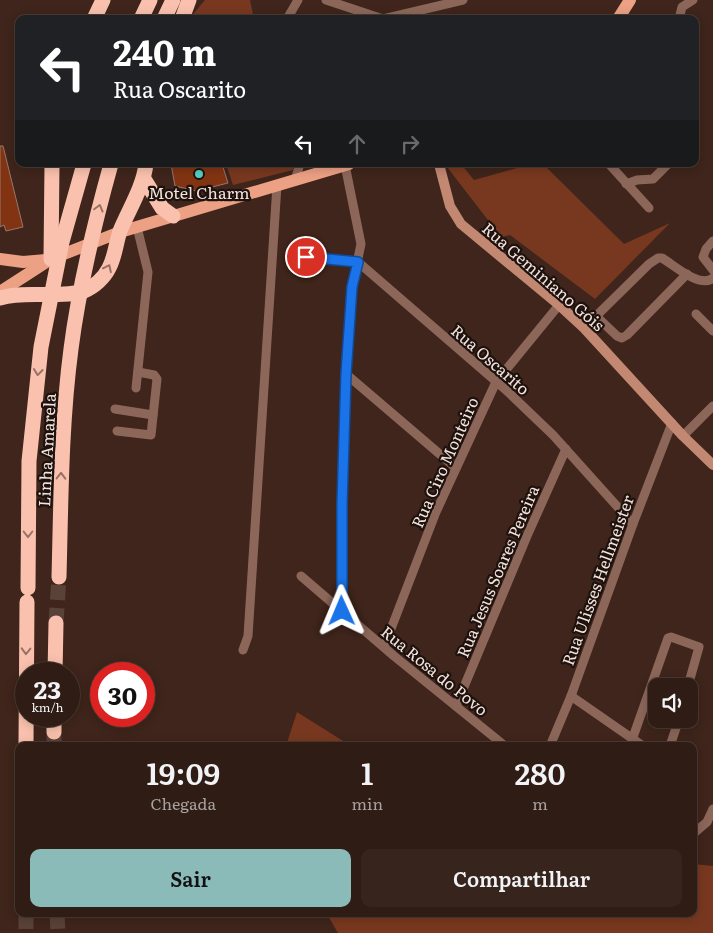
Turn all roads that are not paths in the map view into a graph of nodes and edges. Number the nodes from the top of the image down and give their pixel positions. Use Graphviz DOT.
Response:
graph roads {
  1 [pos="103,0"];
  2 [pos="150,0"];
  3 [pos="173,0"];
  4 [pos="189,0"];
  5 [pos="298,0"];
  6 [pos="326,0"];
  7 [pos="463,0"];
  8 [pos="630,0"];
  9 [pos="693,0"];
  10 [pos="96,15"];
  11 [pos="143,15"];
  12 [pos="166,15"];
  13 [pos="183,15"];
  14 [pos="289,15"];
  15 [pos="371,15"];
  16 [pos="400,15"];
  17 [pos="621,15"];
  18 [pos="680,15"];
  19 [pos="52,167"];
  20 [pos="83,167"];
  21 [pos="110,167"];
  22 [pos="299,167"];
  23 [pos="337,167"];
  24 [pos="348,167"];
  25 [pos="440,167"];
  26 [pos="612,167"];
  27 [pos="665,167"];
  28 [pos="145,171"];
  29 [pos="295,180"];
  30 [pos="626,184"];
  31 [pos="277,185"];
  32 [pos="649,208"];
  33 [pos="172,216"];
  34 [pos="137,227"];
  35 [pos="120,232"];
  36 [pos="713,241"];
  37 [pos="306,257"];
  38 [pos="0,258"];
  39 [pos="51,259"];
  40 [pos="358,262"];
  41 [pos="713,270"];
  42 [pos="687,274"];
  43 [pos="713,278"];
  44 [pos="0,292"];
  45 [pos="0,298"];
  46 [pos="559,305"];
  47 [pos="696,314"];
  48 [pos="596,316"];
  49 [pos="584,328"];
  50 [pos="713,331"];
  51 [pos="138,372"];
  52 [pos="346,374"];
  53 [pos="496,382"];
  54 [pos="136,388"];
  55 [pos="713,406"];
  56 [pos="115,409"];
  57 [pos="153,415"];
  58 [pos="672,423"];
  59 [pos="117,430"];
  60 [pos="683,436"];
  61 [pos="566,449"];
  62 [pos="713,465"];
  63 [pos="456,468"];
  64 [pos="633,524"];
  65 [pos="301,576"];
  66 [pos="59,577"];
  67 [pos="342,611"];
  68 [pos="56,623"];
  69 [pos="384,647"];
  70 [pos="243,650"];
  71 [pos="55,662"];
  72 [pos="654,678"];
  73 [pos="690,678"];
  74 [pos="648,695"];
  75 [pos="572,696"];
  76 [pos="456,706"];
  77 [pos="54,727"];
  78 [pos="675,728"];
  79 [pos="54,732"];
  80 [pos="632,740"];
  81 [pos="26,742"];
  82 [pos="500,742"];
  83 [pos="552,742"];
  84 [pos="636,742"];
  85 [pos="671,742"];
  86 [pos="713,809"];
  87 [pos="697,830"];
  1 -- 10 [label="highway"];
  2 -- 11 [label="highway"];
  3 -- 12 [label="highway"];
  4 -- 13 [label="highway"];
  5 -- 14 [label="street"];
  6 -- 15 [label="street"];
  7 -- 16 [label="street"];
  8 -- 17 [label="main road"];
  9 -- 18 [label="street"];
  19 -- 39 [label="highway"];
  20 -- 81 [label="highway, Linha Amarela, one-way"];
  66 -- 21 [label="highway, Linha Amarela, one-way"];
  22 -- 29 [label="street"];
  23 -- 29 [label="main road"];
  24 -- 40 [label="street"];
  25 -- 46 [label="street, Rua Geminiano Góis"];
  26 -- 30 [label="street"];
  27 -- 30 [label="street"];
  28 -- 33 [label="highway"];
  28 -- 35 [label="highway"];
  29 -- 31 [label="main road"];
  30 -- 32 [label="street"];
  31 -- 33 [label="main road"];
  31 -- 70 [label="street"];
  33 -- 34 [label="main road"];
  34 -- 35 [label="main road"];
  34 -- 51 [label="street"];
  35 -- 39 [label="main road"];
  45 -- 35 [label="highway, one-way"];
  36 -- 41 [label="street"];
  37 -- 40 [label="street"];
  38 -- 39 [label="main road"];
  39 -- 44 [label="main road"];
  40 -- 52 [label="street"];
  40 -- 53 [label="street, Rua Oscarito"];
  42 -- 43 [label="street"];
  42 -- 48 [label="street"];
  42 -- 48 [label="street"];
  46 -- 49 [label="street, Rua Geminiano Góis"];
  46 -- 53 [label="street, Rua Ciro Monteiro"];
  47 -- 50 [label="street"];
  48 -- 49 [label="street"];
  49 -- 58 [label="street, Rua Geminiano Góis"];
  51 -- 54 [label="street"];
  51 -- 57 [label="street"];
  52 -- 63 [label="street"];
  52 -- 67 [label="street"];
  53 -- 61 [label="street, Rua Oscarito"];
  53 -- 63 [label="street, Rua Ciro Monteiro"];
  55 -- 60 [label="street"];
  56 -- 57 [label="street"];
  57 -- 59 [label="street"];
  58 -- 60 [label="street, Rua Geminiano Góis"];
  58 -- 64 [label="street, Rua Ulisses Hellmeister"];
  60 -- 62 [label="street, Rua Geminiano Góis"];
  61 -- 64 [label="street, Rua Oscarito"];
  61 -- 76 [label="street, Rua Jesus Soares Pereira"];
  63 -- 69 [label="street, Rua Ciro Monteiro"];
  64 -- 75 [label="street, Rua Ulisses Hellmeister"];
  65 -- 67 [label="street, Rua Rosa do Povo"];
  67 -- 69 [label="street, Rua Rosa do Povo"];
  68 -- 71 [label="highway"];
  69 -- 76 [label="street, Rua Rosa do Povo"];
  72 -- 73 [label="street"];
  74 -- 80 [label="street"];
  75 -- 80 [label="street"];
  75 -- 83 [label="street, Rua Ulisses Hellmeister"];
  76 -- 82 [label="street, Rua Rosa do Povo"];
  77 -- 79 [label="highway"];
  78 -- 85 [label="street"];
  80 -- 84 [label="street"];
  86 -- 87 [label="street"];
}
